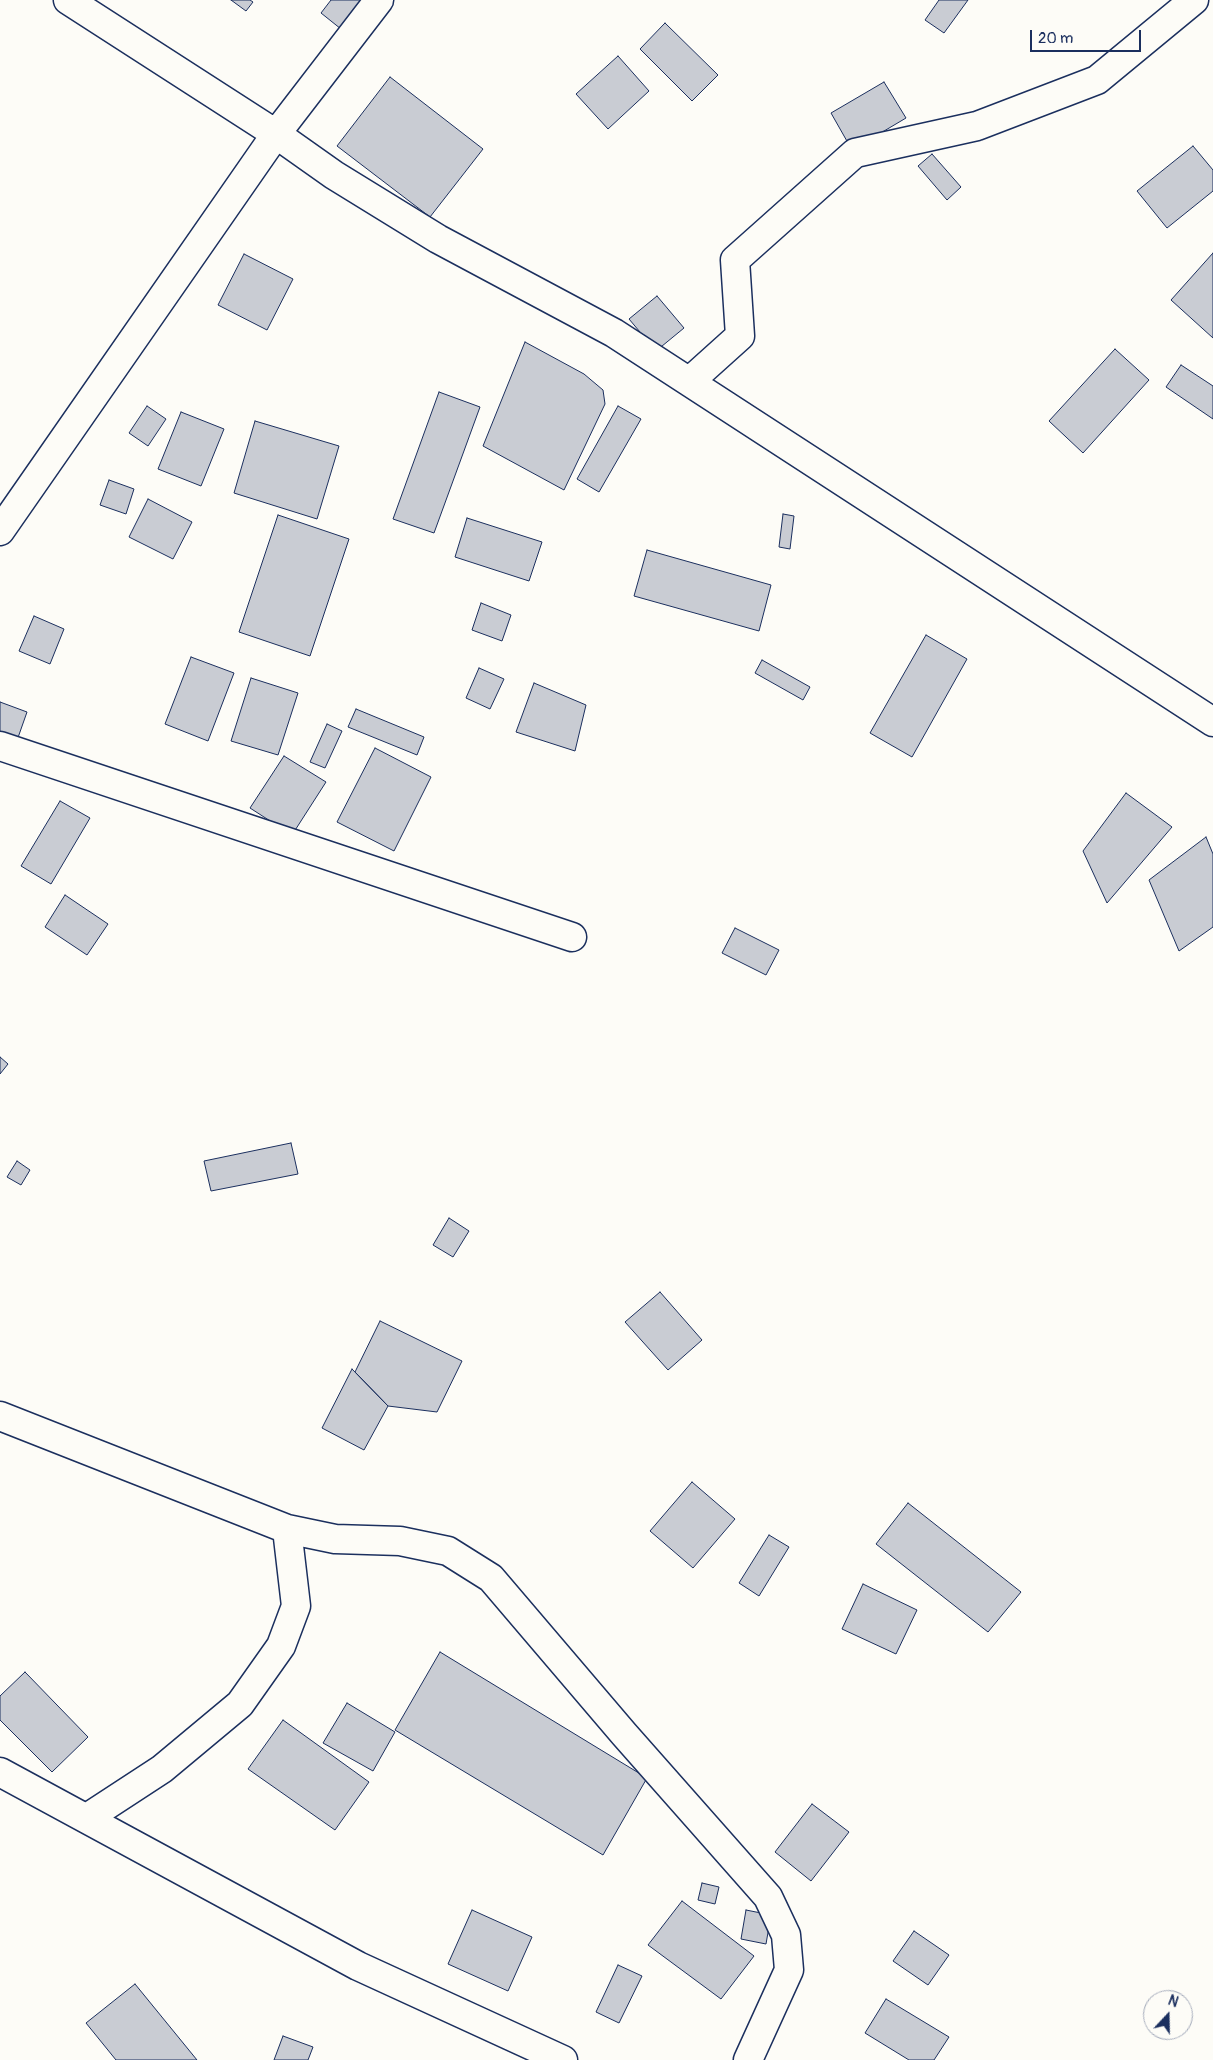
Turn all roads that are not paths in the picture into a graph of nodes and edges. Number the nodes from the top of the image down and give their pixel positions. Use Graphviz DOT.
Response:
graph roads {
  1 [pos="68,0"];
  2 [pos="380,0"];
  3 [pos="1194,0"];
  4 [pos="276,134"];
  5 [pos="690,382"];
  6 [pos="0,530"];
  7 [pos="1213,722"];
  8 [pos="0,746"];
  9 [pos="572,937"];
  10 [pos="0,1416"];
  11 [pos="287,1529"];
  12 [pos="0,1772"];
  13 [pos="87,1818"];
  14 [pos="563,2060"];
  15 [pos="748,2060"];
  1 -- 4 [label="street"];
  2 -- 4 [label="street"];
  3 -- 5 [label="street"];
  4 -- 5 [label="street"];
  4 -- 6 [label="street"];
  5 -- 7 [label="street"];
  8 -- 9 [label="street"];
  10 -- 11 [label="street"];
  11 -- 13 [label="street"];
  11 -- 15 [label="street"];
  12 -- 13 [label="street"];
  13 -- 14 [label="street"];
}
